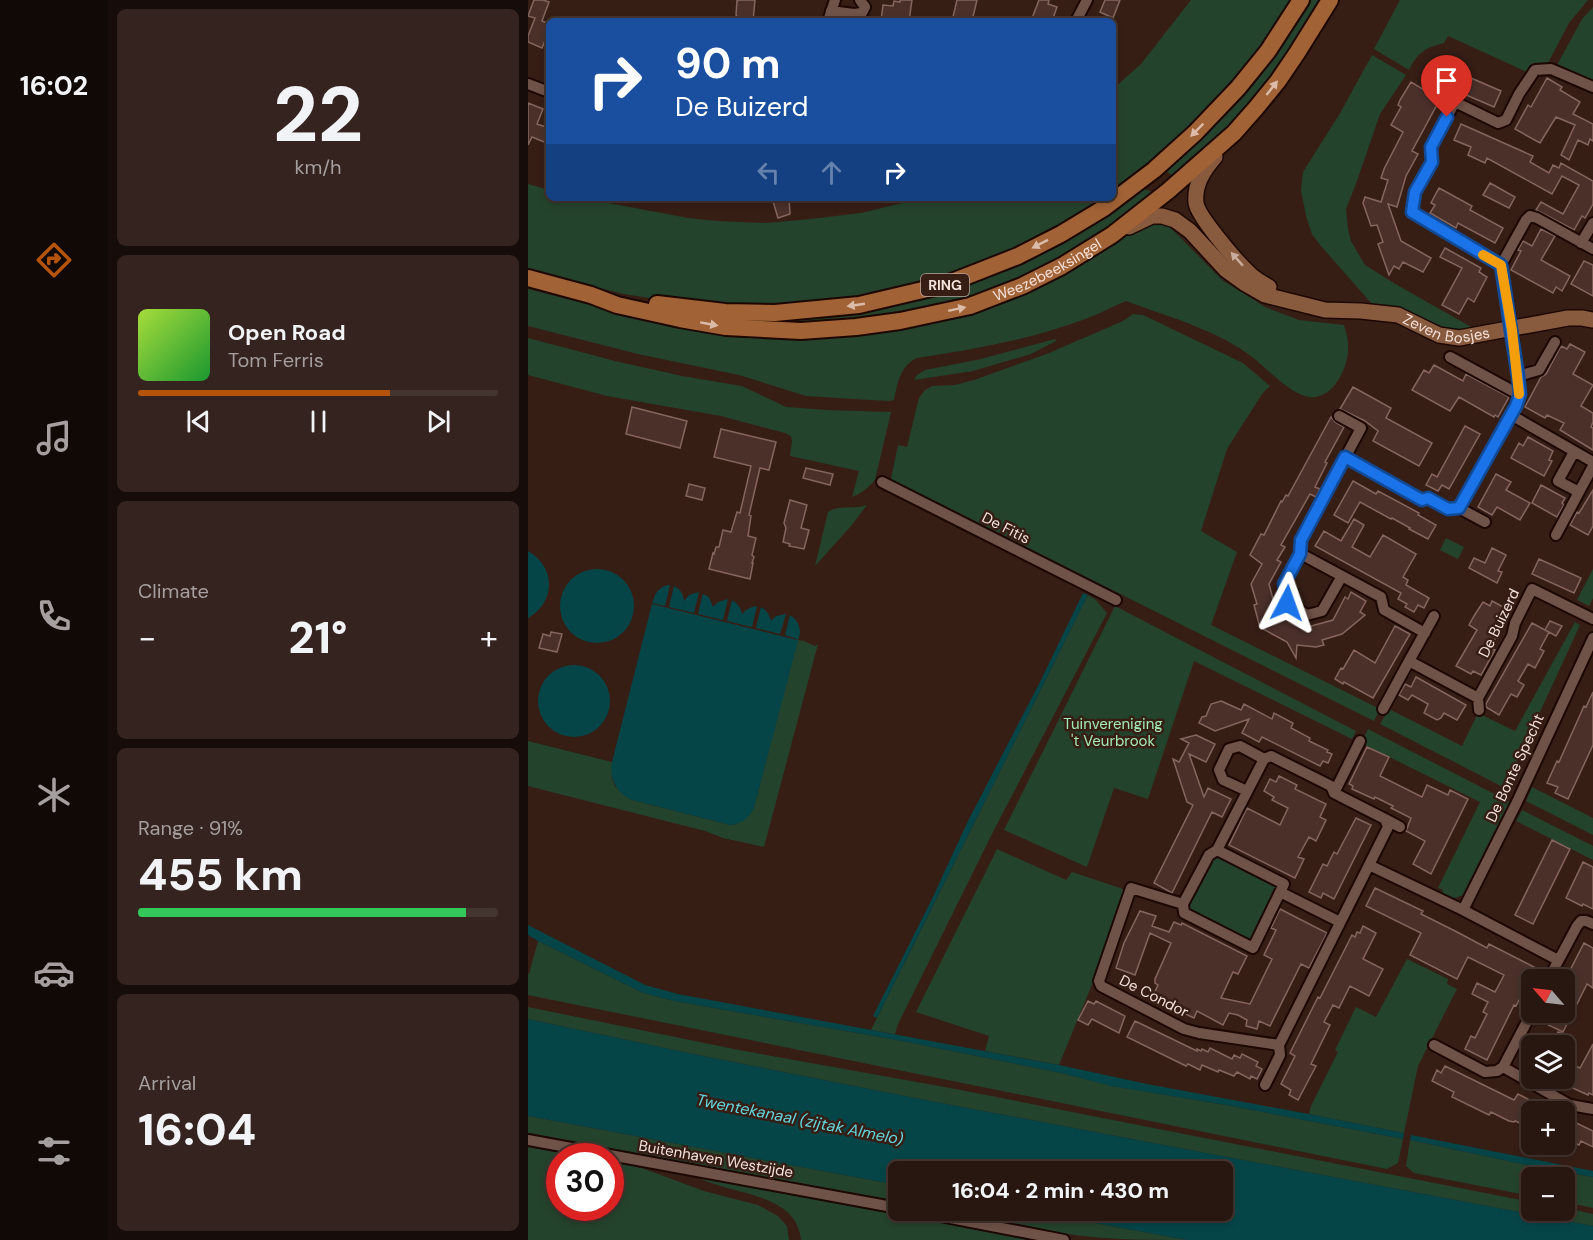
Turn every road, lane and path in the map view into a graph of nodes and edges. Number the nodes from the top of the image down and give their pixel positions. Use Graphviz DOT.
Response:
graph roads {
  1 [pos="836,0"];
  2 [pos="860,0"];
  3 [pos="1087,0"];
  4 [pos="1301,0"];
  5 [pos="1330,0"];
  6 [pos="829,16"];
  7 [pos="1078,18"];
  8 [pos="528,84"];
  9 [pos="1593,87"];
  10 [pos="546,91"];
  11 [pos="1234,133"];
  12 [pos="1116,199"];
  13 [pos="1113,201"];
  14 [pos="1593,223"];
  15 [pos="1112,235"];
  16 [pos="1581,243"];
  17 [pos="1593,249"];
  18 [pos="1501,265"];
  19 [pos="528,278"];
  20 [pos="591,295"];
  21 [pos="1300,304"];
  22 [pos="1593,320"];
  23 [pos="1512,330"];
  24 [pos="1555,342"];
  25 [pos="1450,357"];
  26 [pos="1518,376"];
  27 [pos="1520,394"];
  28 [pos="1511,415"];
  29 [pos="1339,416"];
  30 [pos="1574,452"];
  31 [pos="1345,457"];
  32 [pos="1593,464"];
  33 [pos="882,482"];
  34 [pos="1579,492"];
  35 [pos="1459,508"];
  36 [pos="1485,522"];
  37 [pos="1556,535"];
  38 [pos="1300,554"];
  39 [pos="1342,576"];
  40 [pos="1116,600"];
  41 [pos="1434,615"];
  42 [pos="1593,619"];
  43 [pos="1425,633"];
  44 [pos="1593,639"];
  45 [pos="1409,661"];
  46 [pos="1478,698"];
  47 [pos="1383,709"];
  48 [pos="1479,710"];
  49 [pos="1360,741"];
  50 [pos="1264,759"];
  51 [pos="1247,791"];
  52 [pos="1334,793"];
  53 [pos="1385,819"];
  54 [pos="1400,826"];
  55 [pos="1217,850"];
  56 [pos="1369,865"];
  57 [pos="1280,892"];
  58 [pos="1183,904"];
  59 [pos="1463,910"];
  60 [pos="1340,922"];
  61 [pos="1593,924"];
  62 [pos="1558,960"];
  63 [pos="1554,969"];
  64 [pos="1526,1023"];
  65 [pos="1279,1045"];
  66 [pos="1434,1045"];
  67 [pos="1503,1067"];
  68 [pos="1265,1085"];
  69 [pos="1593,1109"];
  70 [pos="528,1140"];
  71 [pos="888,1206"];
  72 [pos="966,1221"];
  73 [pos="1064,1240"];
  1 -- 6 [label="street"];
  2 -- 6 [label="street"];
  3 -- 7 [label="street"];
  4 -- 12 [label="main road, Weezebeeksingel / RING, one-way"];
  11 -- 5 [label="main road, Weezebeeksingel / RING, one-way"];
  8 -- 10 [label="street"];
  9 -- 18 [label="street"];
  11 -- 15 [label="main road, Weezebeeksingel / RING"];
  21 -- 11 [label="street, Zeven Bosjes, one-way"];
  13 -- 20 [label="main road, Weezebeeksingel / RING, one-way"];
  14 -- 16 [label="street"];
  20 -- 15 [label="main road, Weezebeeksingel / RING, one-way"];
  15 -- 21 [label="street, Zeven Bosjes"];
  16 -- 17 [label="street"];
  16 -- 18 [label="street"];
  18 -- 23 [label="street"];
  19 -- 20 [label="main road, Weezebeeksingel / RING"];
  21 -- 23 [label="street, Zeven Bosjes"];
  22 -- 23 [label="street, Zeven Bosjes"];
  23 -- 26 [label="street"];
  24 -- 26 [label="street"];
  25 -- 27 [label="street"];
  26 -- 27 [label="street"];
  27 -- 28 [label="street"];
  28 -- 30 [label="street"];
  28 -- 35 [label="street"];
  29 -- 31 [label="street"];
  30 -- 32 [label="street"];
  30 -- 34 [label="street"];
  31 -- 35 [label="street"];
  31 -- 38 [label="street"];
  32 -- 34 [label="street"];
  33 -- 40 [label="street, De Fitis"];
  34 -- 37 [label="street"];
  35 -- 36 [label="street"];
  38 -- 39 [label="street"];
  38 -- 39 [label="street"];
  39 -- 43 [label="street"];
  41 -- 43 [label="street"];
  42 -- 46 [label="street, De Buizerd"];
  43 -- 45 [label="street"];
  44 -- 59 [label="street, De Bonte Specht"];
  45 -- 46 [label="street"];
  45 -- 47 [label="street"];
  46 -- 48 [label="street"];
  49 -- 52 [label="street"];
  50 -- 51 [label="street"];
  50 -- 51 [label="street"];
  50 -- 52 [label="street"];
  51 -- 55 [label="street"];
  52 -- 53 [label="street"];
  53 -- 54 [label="street"];
  53 -- 56 [label="street"];
  55 -- 57 [label="street"];
  55 -- 58 [label="street"];
  56 -- 59 [label="street"];
  56 -- 60 [label="street"];
  57 -- 58 [label="street, De Condor"];
  57 -- 60 [label="street"];
  58 -- 65 [label="street, De Condor"];
  59 -- 62 [label="street"];
  60 -- 65 [label="street"];
  61 -- 62 [label="street"];
  62 -- 63 [label="street"];
  64 -- 67 [label="street"];
  65 -- 68 [label="street"];
  66 -- 67 [label="street"];
  67 -- 69 [label="street"];
  70 -- 71 [label="street, Buitenhaven Westzijde"];
  72 -- 73 [label="street"];
}
